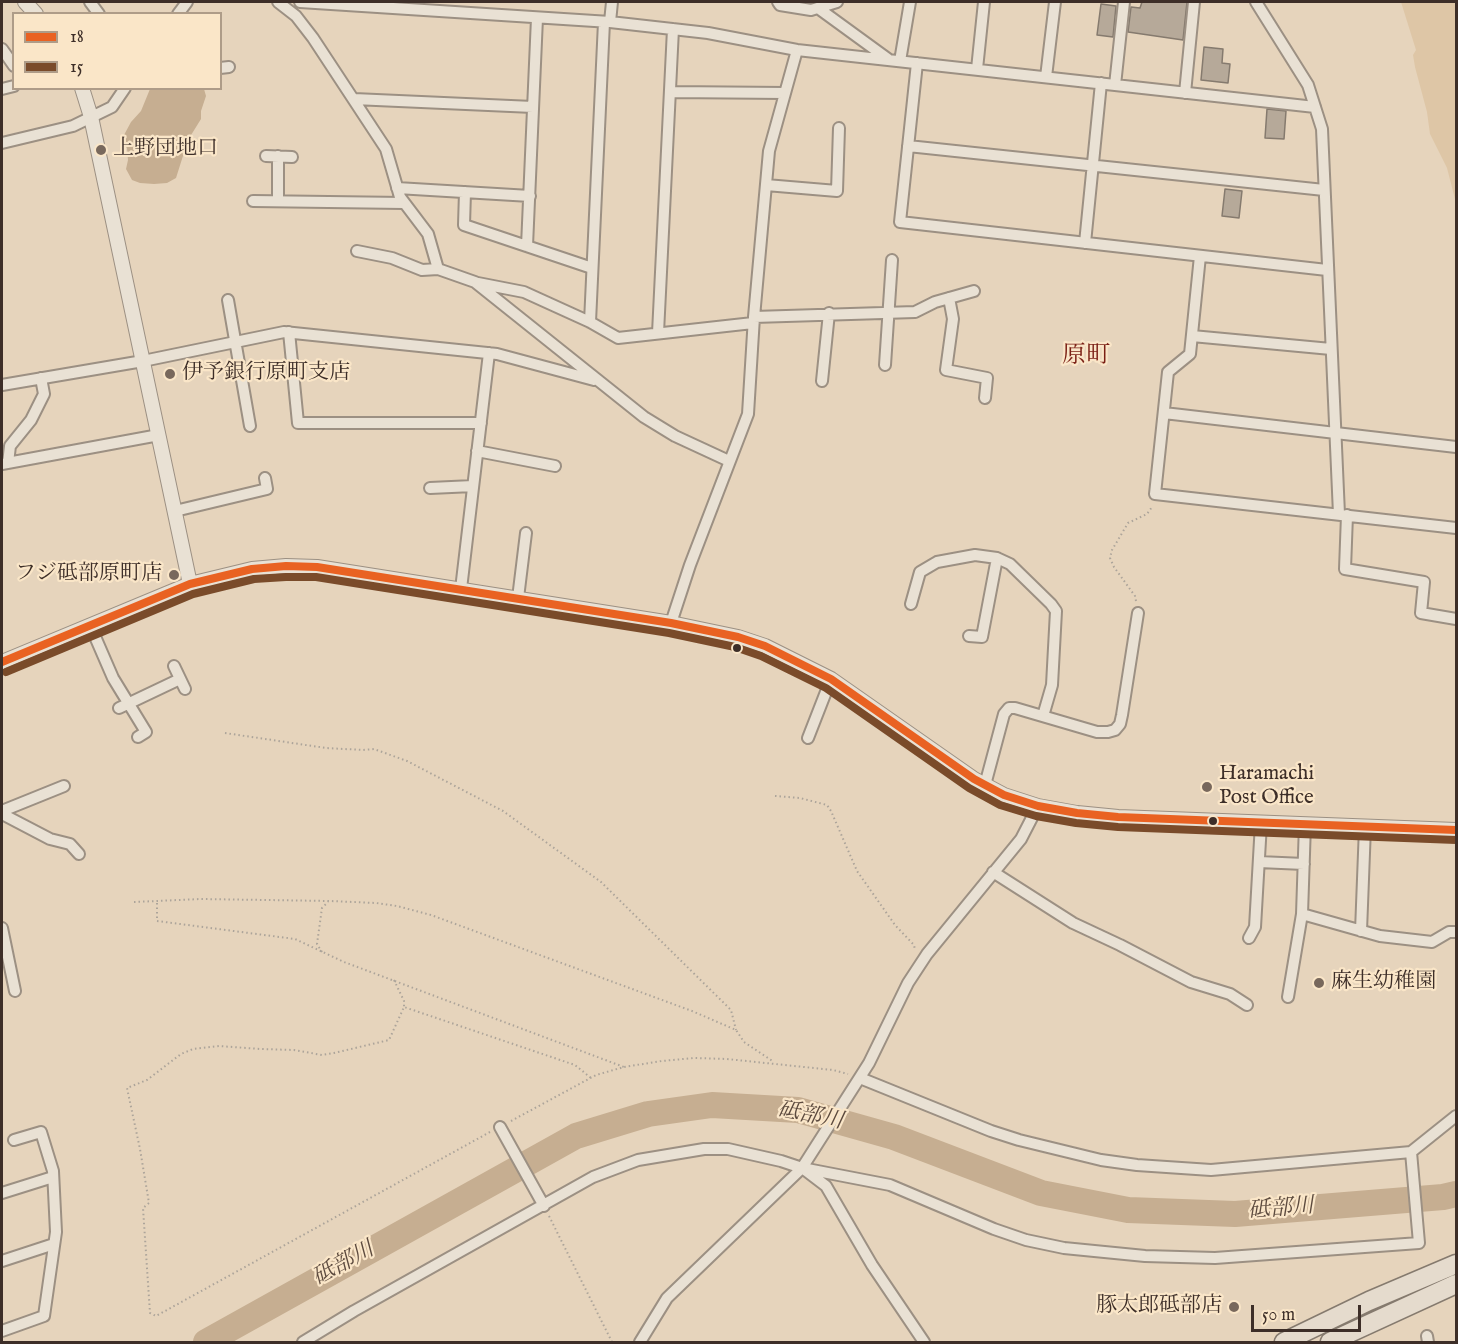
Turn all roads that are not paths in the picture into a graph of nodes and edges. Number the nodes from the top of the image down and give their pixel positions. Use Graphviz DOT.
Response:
graph roads {
  1 [pos="278,2"];
  2 [pos="300,2"];
  3 [pos="612,2"];
  4 [pos="778,2"];
  5 [pos="837,2"];
  6 [pos="910,2"];
  7 [pos="984,2"];
  8 [pos="1054,2"];
  9 [pos="1124,2"];
  10 [pos="1194,2"];
  11 [pos="1256,2"];
  12 [pos="395,5"];
  13 [pos="818,8"];
  14 [pos="537,18"];
  15 [pos="607,22"];
  16 [pos="673,29"];
  17 [pos="2,49"];
  18 [pos="797,50"];
  19 [pos="895,60"];
  20 [pos="12,63"];
  21 [pos="917,63"];
  22 [pos="976,69"];
  23 [pos="1046,77"];
  24 [pos="1101,83"];
  25 [pos="1115,85"];
  26 [pos="83,90"];
  27 [pos="124,90"];
  28 [pos="670,92"];
  29 [pos="785,93"];
  30 [pos="1185,93"];
  31 [pos="354,99"];
  32 [pos="533,107"];
  33 [pos="1315,107"];
  34 [pos="92,117"];
  35 [pos="838,128"];
  36 [pos="2,143"];
  37 [pos="908,146"];
  38 [pos="266,156"];
  39 [pos="278,156"];
  40 [pos="292,157"];
  41 [pos="1093,166"];
  42 [pos="766,185"];
  43 [pos="397,188"];
  44 [pos="1324,190"];
  45 [pos="465,192"];
  46 [pos="530,196"];
  47 [pos="253,201"];
  48 [pos="278,201"];
  49 [pos="404,203"];
  50 [pos="1085,243"];
  51 [pos="527,246"];
  52 [pos="357,251"];
  53 [pos="1200,256"];
  54 [pos="892,260"];
  55 [pos="592,268"];
  56 [pos="438,269"];
  57 [pos="1327,270"];
  58 [pos="475,282"];
  59 [pos="974,291"];
  60 [pos="949,298"];
  61 [pos="228,300"];
  62 [pos="829,313"];
  63 [pos="889,314"];
  64 [pos="754,320"];
  65 [pos="590,322"];
  66 [pos="289,332"];
  67 [pos="658,333"];
  68 [pos="1192,336"];
  69 [pos="236,341"];
  70 [pos="1331,349"];
  71 [pos="489,353"];
  72 [pos="143,361"];
  73 [pos="885,365"];
  74 [pos="41,378"];
  75 [pos="822,381"];
  76 [pos="600,382"];
  77 [pos="2,385"];
  78 [pos="985,398"];
  79 [pos="1164,413"];
  80 [pos="481,423"];
  81 [pos="250,426"];
  82 [pos="1335,434"];
  83 [pos="159,435"];
  84 [pos="1456,447"];
  85 [pos="477,451"];
  86 [pos="729,461"];
  87 [pos="5,464"];
  88 [pos="555,465"];
  89 [pos="265,478"];
  90 [pos="473,486"];
  91 [pos="430,488"];
  92 [pos="175,511"];
  93 [pos="1343,515"];
  94 [pos="1456,528"];
  95 [pos="526,533"];
  96 [pos="997,558"];
  97 [pos="190,584"];
  98 [pos="461,589"];
  99 [pos="518,598"];
  100 [pos="911,604"];
  101 [pos="1138,613"];
  102 [pos="1456,619"];
  103 [pos="671,623"];
  104 [pos="90,625"];
  105 [pos="969,636"];
  106 [pos="2,662"];
  107 [pos="174,666"];
  108 [pos="180,678"];
  109 [pos="831,680"];
  110 [pos="185,689"];
  111 [pos="124,706"];
  112 [pos="1043,716"];
  113 [pos="138,737"];
  114 [pos="808,738"];
  115 [pos="986,785"];
  116 [pos="64,786"];
  117 [pos="1038,806"];
  118 [pos="2,812"];
  119 [pos="1261,823"];
  120 [pos="1305,825"];
  121 [pos="1365,827"];
  122 [pos="1456,830"];
  123 [pos="80,854"];
  124 [pos="1259,862"];
  125 [pos="1304,864"];
  126 [pos="993,872"];
  127 [pos="1302,914"];
  128 [pos="2,928"];
  129 [pos="1361,931"];
  130 [pos="1456,932"];
  131 [pos="1249,938"];
  132 [pos="15,991"];
  133 [pos="1288,997"];
  134 [pos="1247,1005"];
  135 [pos="860,1077"];
  136 [pos="1456,1116"];
  137 [pos="502,1129"];
  138 [pos="14,1140"];
  139 [pos="1411,1155"];
  140 [pos="805,1163"];
  141 [pos="53,1177"];
  142 [pos="2,1193"];
  143 [pos="543,1203"];
  144 [pos="54,1244"];
  145 [pos="2,1261"];
  146 [pos="1456,1264"];
  147 [pos="1456,1284"];
  148 [pos="2,1331"];
  149 [pos="303,1342"];
  150 [pos="640,1342"];
  151 [pos="924,1342"];
  152 [pos="1284,1342"];
  153 [pos="1330,1342"];
  1 -- 31 [label="street"];
  2 -- 12 [label="street"];
  3 -- 15 [label="street"];
  4 -- 13 [label="street"];
  5 -- 13 [label="street"];
  6 -- 19 [label="street"];
  7 -- 22 [label="street"];
  8 -- 23 [label="street"];
  9 -- 25 [label="street"];
  10 -- 30 [label="street"];
  11 -- 33 [label="street"];
  12 -- 14 [label="street"];
  13 -- 19 [label="street"];
  14 -- 15 [label="street"];
  14 -- 32 [label="street"];
  15 -- 16 [label="street"];
  15 -- 55 [label="street"];
  16 -- 18 [label="street"];
  16 -- 28 [label="street"];
  17 -- 20 [label="street"];
  18 -- 19 [label="street"];
  18 -- 29 [label="street"];
  19 -- 21 [label="street"];
  21 -- 22 [label="street"];
  21 -- 37 [label="street"];
  22 -- 23 [label="street"];
  23 -- 24 [label="street"];
  24 -- 25 [label="street"];
  24 -- 41 [label="street"];
  25 -- 30 [label="street"];
  26 -- 34 [label="street"];
  27 -- 34 [label="street"];
  28 -- 29 [label="street"];
  28 -- 67 [label="street"];
  29 -- 42 [label="street"];
  30 -- 33 [label="street"];
  31 -- 32 [label="street"];
  31 -- 43 [label="street"];
  32 -- 46 [label="street"];
  33 -- 44 [label="street"];
  34 -- 36 [label="street"];
  34 -- 72 [label="street"];
  35 -- 42 [label="street"];
  37 -- 41 [label="street"];
  37 -- 50 [label="street"];
  38 -- 39 [label="street"];
  39 -- 40 [label="street"];
  39 -- 48 [label="street"];
  41 -- 44 [label="street"];
  41 -- 50 [label="street"];
  42 -- 64 [label="street"];
  43 -- 45 [label="street"];
  43 -- 49 [label="street"];
  44 -- 57 [label="street"];
  45 -- 46 [label="street"];
  45 -- 51 [label="street"];
  46 -- 51 [label="street"];
  47 -- 48 [label="street"];
  48 -- 49 [label="street"];
  49 -- 56 [label="street"];
  50 -- 53 [label="street"];
  51 -- 55 [label="street"];
  52 -- 56 [label="street"];
  53 -- 57 [label="street"];
  53 -- 68 [label="street"];
  54 -- 63 [label="street"];
  55 -- 65 [label="street"];
  56 -- 58 [label="street"];
  57 -- 70 [label="street"];
  58 -- 65 [label="street"];
  58 -- 76 [label="street"];
  59 -- 60 [label="street"];
  60 -- 63 [label="street"];
  60 -- 78 [label="street"];
  61 -- 69 [label="street"];
  62 -- 63 [label="street"];
  62 -- 64 [label="street"];
  62 -- 75 [label="street"];
  63 -- 73 [label="street"];
  64 -- 67 [label="street"];
  64 -- 86 [label="street"];
  65 -- 67 [label="street"];
  66 -- 69 [label="street"];
  66 -- 71 [label="street"];
  66 -- 80 [label="street"];
  68 -- 70 [label="street"];
  68 -- 79 [label="street"];
  69 -- 72 [label="street"];
  69 -- 81 [label="street"];
  70 -- 82 [label="street"];
  71 -- 76 [label="street"];
  71 -- 80 [label="street"];
  72 -- 74 [label="street"];
  72 -- 83 [label="street"];
  74 -- 77 [label="street"];
  74 -- 87 [label="street"];
  76 -- 86 [label="street"];
  79 -- 82 [label="street"];
  79 -- 93 [label="street"];
  80 -- 85 [label="street"];
  82 -- 84 [label="street"];
  82 -- 93 [label="street"];
  83 -- 87 [label="street"];
  83 -- 92 [label="street"];
  85 -- 88 [label="street"];
  85 -- 90 [label="street"];
  86 -- 103 [label="street"];
  89 -- 92 [label="street"];
  90 -- 91 [label="street"];
  90 -- 98 [label="street"];
  92 -- 97 [label="street"];
  93 -- 94 [label="street"];
  93 -- 102 [label="street"];
  95 -- 99 [label="street"];
  96 -- 100 [label="street"];
  96 -- 105 [label="street"];
  96 -- 112 [label="street"];
  97 -- 98 [label="street"];
  97 -- 104 [label="street"];
  98 -- 99 [label="street"];
  99 -- 103 [label="street"];
  101 -- 112 [label="street"];
  103 -- 109 [label="street"];
  104 -- 106 [label="street"];
  104 -- 111 [label="street"];
  107 -- 108 [label="street"];
  108 -- 110 [label="street"];
  108 -- 111 [label="street"];
  109 -- 114 [label="street"];
  109 -- 115 [label="street"];
  111 -- 113 [label="street"];
  112 -- 115 [label="street"];
  115 -- 117 [label="street"];
  116 -- 118 [label="street"];
  117 -- 119 [label="street"];
  117 -- 126 [label="street"];
  118 -- 123 [label="street"];
  119 -- 120 [label="street"];
  119 -- 124 [label="street"];
  120 -- 121 [label="street"];
  120 -- 125 [label="street"];
  121 -- 122 [label="street"];
  121 -- 129 [label="street"];
  124 -- 125 [label="street"];
  124 -- 131 [label="street"];
  125 -- 127 [label="street"];
  126 -- 134 [label="street"];
  126 -- 135 [label="street"];
  127 -- 129 [label="street"];
  127 -- 133 [label="street"];
  128 -- 132 [label="street"];
  129 -- 130 [label="street"];
  135 -- 139 [label="street"];
  135 -- 140 [label="street"];
  136 -- 139 [label="street"];
  137 -- 143 [label="street"];
  138 -- 141 [label="street"];
  139 -- 140 [label="street"];
  140 -- 143 [label="street"];
  140 -- 150 [label="street"];
  140 -- 151 [label="street"];
  141 -- 142 [label="street"];
  141 -- 144 [label="street"];
  143 -- 149 [label="street"];
  144 -- 145 [label="street"];
  144 -- 148 [label="street"];
  146 -- 152 [label="highway"];
  147 -- 153 [label="highway"];
}
